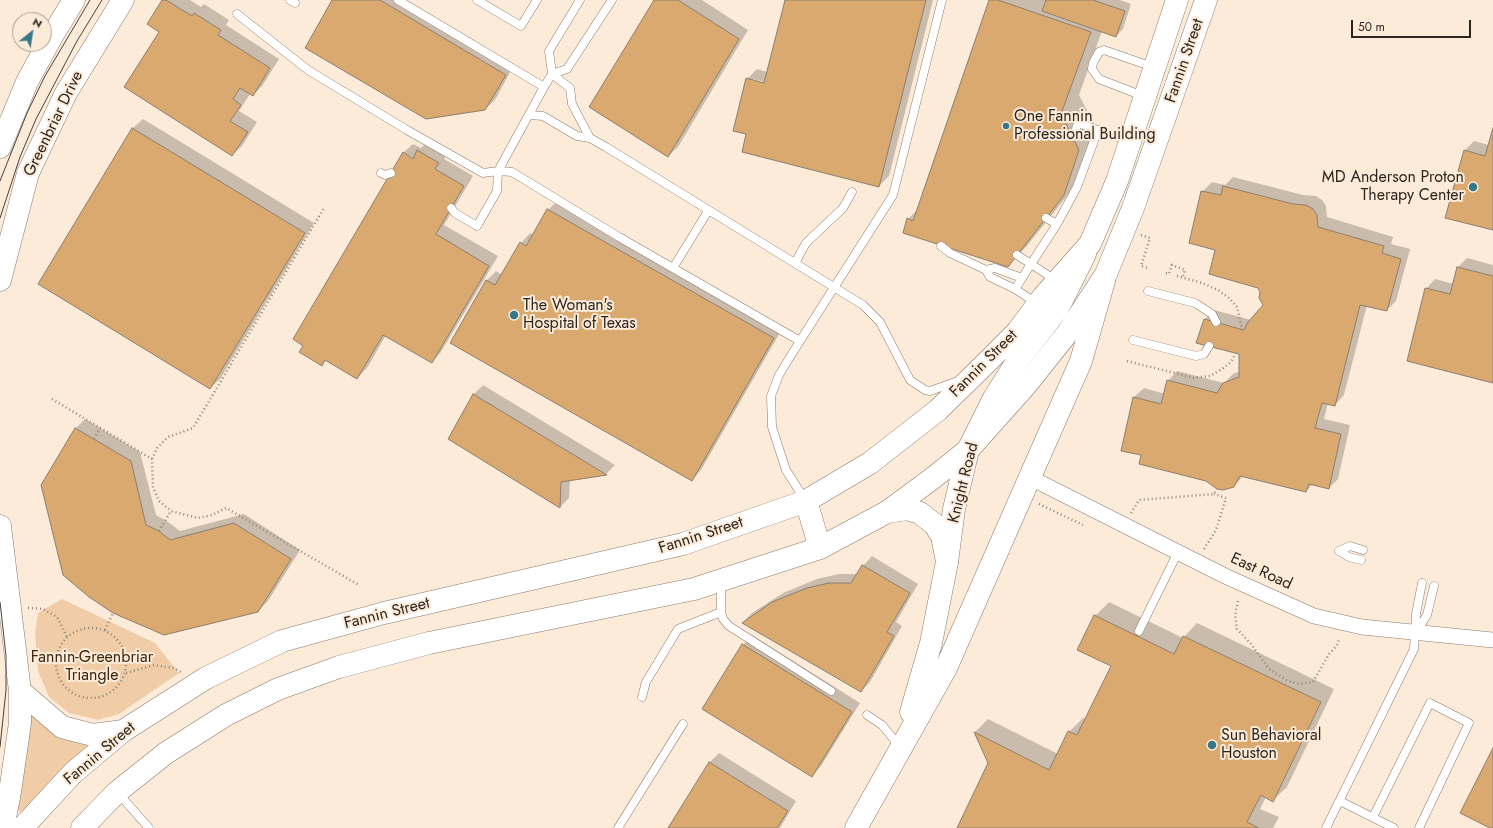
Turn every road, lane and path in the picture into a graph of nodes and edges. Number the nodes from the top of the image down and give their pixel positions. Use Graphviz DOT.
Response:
graph roads {
  1 [pos="74,0"];
  2 [pos="123,0"];
  3 [pos="398,0"];
  4 [pos="477,0"];
  5 [pos="537,0"];
  6 [pos="580,0"];
  7 [pos="612,0"];
  8 [pos="942,0"];
  9 [pos="1177,0"];
  10 [pos="1206,0"];
  11 [pos="236,14"];
  12 [pos="1156,68"];
  13 [pos="552,74"];
  14 [pos="544,87"];
  15 [pos="1146,97"];
  16 [pos="529,115"];
  17 [pos="1098,130"];
  18 [pos="1073,137"];
  19 [pos="590,138"];
  20 [pos="0,147"];
  21 [pos="1129,147"];
  22 [pos="1150,159"];
  23 [pos="498,170"];
  24 [pos="852,192"];
  25 [pos="324,208"];
  26 [pos="708,211"];
  27 [pos="451,212"];
  28 [pos="1046,218"];
  29 [pos="1058,224"];
  30 [pos="1139,234"];
  31 [pos="1090,244"];
  32 [pos="942,246"];
  33 [pos="1018,255"];
  34 [pos="795,263"];
  35 [pos="1031,264"];
  36 [pos="673,268"];
  37 [pos="1148,268"];
  38 [pos="986,270"];
  39 [pos="1166,273"];
  40 [pos="1106,274"];
  41 [pos="1177,276"];
  42 [pos="1183,277"];
  43 [pos="1022,278"];
  44 [pos="0,280"];
  45 [pos="1058,282"];
  46 [pos="833,287"];
  47 [pos="1015,289"];
  48 [pos="1148,291"];
  49 [pos="1038,304"];
  50 [pos="1216,322"];
  51 [pos="1242,329"];
  52 [pos="1133,340"];
  53 [pos="800,341"];
  54 [pos="1209,346"];
  55 [pos="1236,353"];
  56 [pos="1127,361"];
  57 [pos="973,375"];
  58 [pos="52,399"];
  59 [pos="100,428"];
  60 [pos="94,439"];
  61 [pos="968,450"];
  62 [pos="152,459"];
  63 [pos="1031,478"];
  64 [pos="1217,489"];
  65 [pos="1214,494"];
  66 [pos="806,501"];
  67 [pos="1038,504"];
  68 [pos="171,511"];
  69 [pos="887,512"];
  70 [pos="1130,515"];
  71 [pos="1083,525"];
  72 [pos="0,526"];
  73 [pos="159,531"];
  74 [pos="820,548"];
  75 [pos="1363,550"];
  76 [pos="1202,551"];
  77 [pos="1178,552"];
  78 [pos="1361,560"];
  79 [pos="948,562"];
  80 [pos="721,580"];
  81 [pos="1422,583"];
  82 [pos="359,585"];
  83 [pos="1434,586"];
  84 [pos="1238,601"];
  85 [pos="10,608"];
  86 [pos="721,612"];
  87 [pos="113,613"];
  88 [pos="104,630"];
  89 [pos="1139,631"];
  90 [pos="1416,633"];
  91 [pos="67,637"];
  92 [pos="1339,638"];
  93 [pos="1493,640"];
  94 [pos="126,673"];
  95 [pos="183,673"];
  96 [pos="20,691"];
  97 [pos="831,691"];
  98 [pos="642,697"];
  99 [pos="867,715"];
  100 [pos="683,724"];
  101 [pos="123,731"];
  102 [pos="901,748"];
  103 [pos="117,792"];
  104 [pos="1340,801"];
  105 [pos="1373,817"];
  106 [pos="3,828"];
  107 [pos="22,828"];
  108 [pos="82,828"];
  109 [pos="149,828"];
  110 [pos="618,828"];
  111 [pos="856,828"];
  112 [pos="1326,828"];
  113 [pos="1394,828"];
  114 [pos="1419,828"];
  1 -- 20 [label="main road"];
  2 -- 44 [label="main road, Greenbriar Drive"];
  3 -- 14 [label="lane"];
  4 -- 5 [label="lane"];
  6 -- 13 [label="lane"];
  7 -- 13 [label="lane"];
  8 -- 46 [label="lane"];
  9 -- 12 [label="main road, Fannin Street"];
  10 -- 22 [label="main road, Fannin Street"];
  11 -- 23 [label="lane"];
  12 -- 15 [label="main road, Fannin Street"];
  12 -- 15 [label="lane"];
  13 -- 14 [label="lane"];
  13 -- 19 [label="lane"];
  14 -- 16 [label="lane"];
  15 -- 21 [label="main road, Fannin Street"];
  16 -- 19 [label="lane"];
  16 -- 23 [label="lane"];
  17 -- 18 [label="lane"];
  17 -- 21 [label="lane"];
  17 -- 29 [label="lane"];
  19 -- 26 [label="lane"];
  21 -- 22 [label="main road"];
  21 -- 31 [label="main road, Fannin Street"];
  22 -- 40 [label="main road, Fannin Street"];
  23 -- 27 [label="lane"];
  23 -- 36 [label="lane"];
  24 -- 34 [label="lane"];
  25 -- 62 [label="path"];
  26 -- 34 [label="lane"];
  26 -- 36 [label="lane"];
  28 -- 29 [label="lane"];
  29 -- 35 [label="lane"];
  30 -- 37 [label="path"];
  31 -- 45 [label="main road, Fannin Street"];
  31 -- 61 [label="main road, Knight Road"];
  32 -- 38 [label="lane"];
  33 -- 35 [label="lane"];
  34 -- 46 [label="lane"];
  35 -- 43 [label="lane"];
  35 -- 45 [label="lane"];
  36 -- 53 [label="lane"];
  38 -- 43 [label="lane"];
  38 -- 47 [label="lane"];
  39 -- 42 [label="path"];
  40 -- 61 [label="main road, Fannin Street"];
  40 -- 63 [label="main road, Knight Road"];
  41 -- 42 [label="path"];
  42 -- 51 [label="path"];
  43 -- 47 [label="lane"];
  45 -- 49 [label="main road, Fannin Street"];
  46 -- 53 [label="lane"];
  46 -- 57 [label="lane"];
  47 -- 49 [label="lane"];
  48 -- 50 [label="lane"];
  49 -- 57 [label="main road, Fannin Street"];
  52 -- 54 [label="lane"];
  53 -- 66 [label="lane"];
  55 -- 56 [label="path"];
  57 -- 66 [label="main road, Fannin Street"];
  58 -- 59 [label="path"];
  59 -- 60 [label="path"];
  59 -- 62 [label="path"];
  61 -- 69 [label="main road, Fannin Street"];
  61 -- 79 [label="main road, Knight Road"];
  62 -- 68 [label="path"];
  63 -- 77 [label="street, East Road"];
  63 -- 102 [label="main road, Knight Road"];
  64 -- 65 [label="path"];
  65 -- 70 [label="path"];
  65 -- 76 [label="path"];
  66 -- 74 [label="main road"];
  66 -- 101 [label="main road, Fannin Street"];
  67 -- 71 [label="path"];
  68 -- 73 [label="path"];
  68 -- 82 [label="path"];
  69 -- 74 [label="main road, Fannin Street"];
  69 -- 79 [label="main road"];
  72 -- 85 [label="main road"];
  74 -- 80 [label="main road, Fannin Street"];
  75 -- 78 [label="lane"];
  77 -- 89 [label="lane"];
  77 -- 90 [label="street, East Road"];
  79 -- 102 [label="main road, Knight Road"];
  80 -- 86 [label="lane"];
  80 -- 103 [label="main road, Fannin Street"];
  81 -- 90 [label="lane"];
  83 -- 90 [label="lane"];
  84 -- 92 [label="path"];
  85 -- 91 [label="path"];
  85 -- 96 [label="main road"];
  86 -- 97 [label="lane"];
  86 -- 98 [label="lane"];
  87 -- 88 [label="path"];
  88 -- 91 [label="path"];
  88 -- 94 [label="path"];
  90 -- 93 [label="street, East Road"];
  90 -- 104 [label="lane"];
  91 -- 94 [label="path"];
  94 -- 95 [label="path"];
  96 -- 101 [label="main road"];
  96 -- 106 [label="main road"];
  99 -- 102 [label="lane"];
  100 -- 110 [label="lane"];
  101 -- 107 [label="main road, Fannin Street"];
  102 -- 111 [label="main road, Knight Road"];
  103 -- 108 [label="main road, Fannin Street"];
  103 -- 109 [label="lane"];
  104 -- 105 [label="lane"];
  104 -- 112 [label="lane"];
  105 -- 113 [label="lane"];
  105 -- 114 [label="lane"];
}
